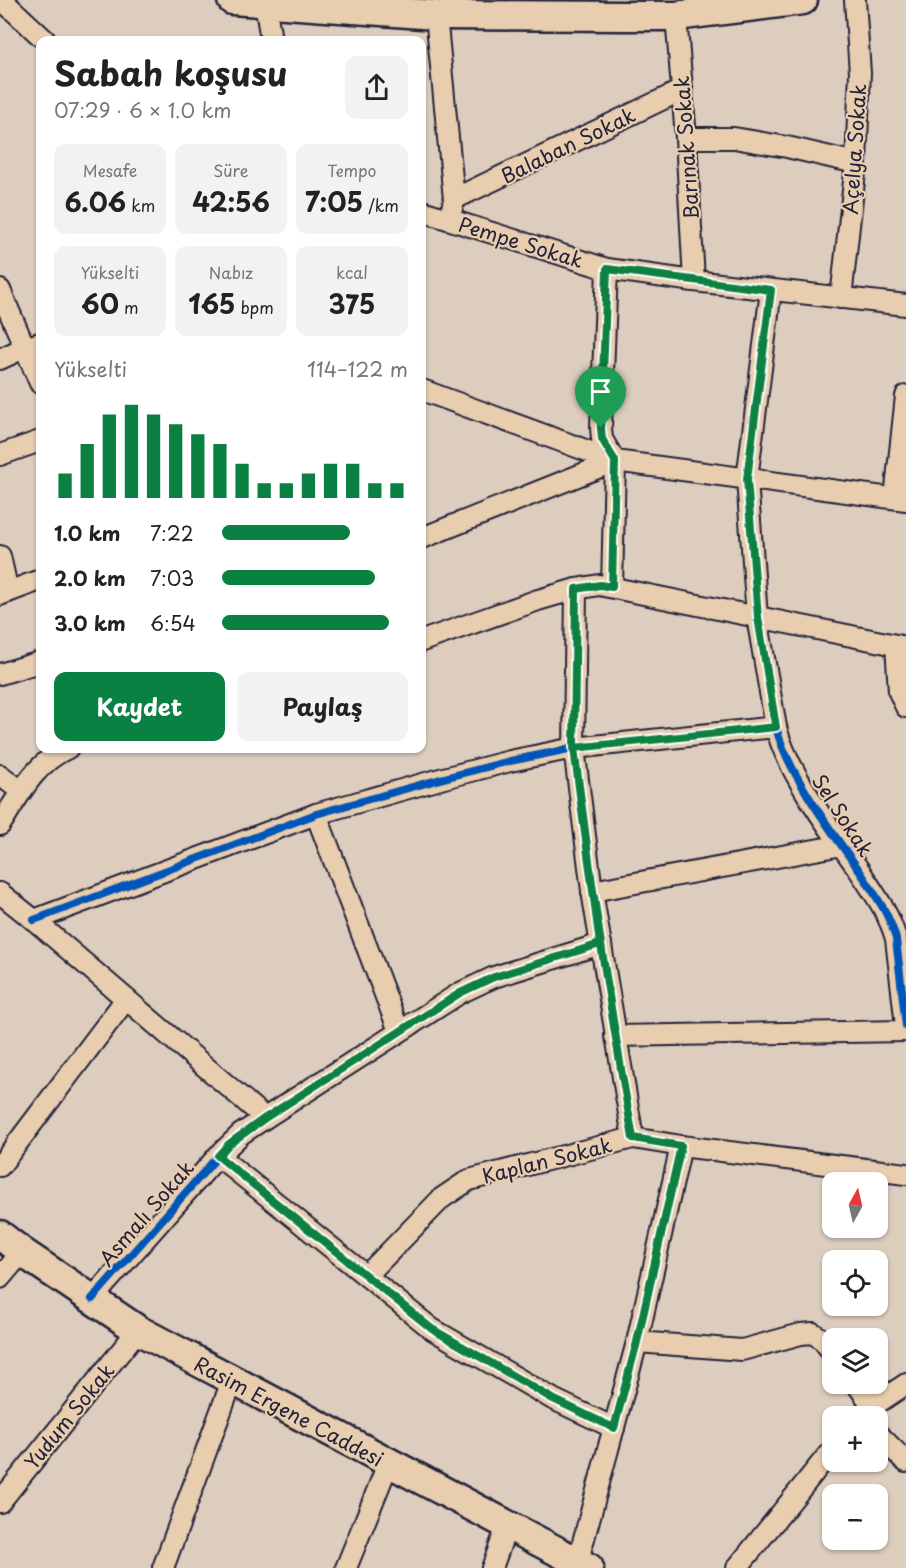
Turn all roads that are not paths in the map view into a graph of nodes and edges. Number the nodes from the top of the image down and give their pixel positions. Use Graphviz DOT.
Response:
graph roads {
  1 [pos="2,0"];
  2 [pos="232,0"];
  3 [pos="803,0"];
  4 [pos="855,0"];
  5 [pos="248,1"];
  6 [pos="731,5"];
  7 [pos="400,6"];
  8 [pos="479,8"];
  9 [pos="623,8"];
  10 [pos="436,15"];
  11 [pos="676,15"];
  12 [pos="41,36"];
  13 [pos="269,36"];
  14 [pos="682,90"];
  15 [pos="686,138"];
  16 [pos="856,163"];
  17 [pos="454,199"];
  18 [pos="426,212"];
  19 [pos="449,219"];
  20 [pos="607,269"];
  21 [pos="694,281"];
  22 [pos="0,290"];
  23 [pos="771,290"];
  24 [pos="841,298"];
  25 [pos="906,305"];
  26 [pos="32,345"];
  27 [pos="0,359"];
  28 [pos="36,364"];
  29 [pos="426,391"];
  30 [pos="906,396"];
  31 [pos="36,442"];
  32 [pos="0,454"];
  33 [pos="615,461"];
  34 [pos="747,479"];
  35 [pos="901,499"];
  36 [pos="426,536"];
  37 [pos="0,556"];
  38 [pos="36,581"];
  39 [pos="612,587"];
  40 [pos="576,589"];
  41 [pos="4,593"];
  42 [pos="758,617"];
  43 [pos="426,640"];
  44 [pos="901,646"];
  45 [pos="36,664"];
  46 [pos="0,674"];
  47 [pos="906,707"];
  48 [pos="776,727"];
  49 [pos="574,748"];
  50 [pos="59,753"];
  51 [pos="0,775"];
  52 [pos="21,791"];
  53 [pos="316,814"];
  54 [pos="0,825"];
  55 [pos="842,845"];
  56 [pos="592,891"];
  57 [pos="0,893"];
  58 [pos="34,920"];
  59 [pos="600,944"];
  60 [pos="126,999"];
  61 [pos="906,1026"];
  62 [pos="399,1031"];
  63 [pos="906,1031"];
  64 [pos="615,1035"];
  65 [pos="265,1118"];
  66 [pos="633,1138"];
  67 [pos="681,1146"];
  68 [pos="218,1156"];
  69 [pos="0,1166"];
  70 [pos="906,1174"];
  71 [pos="0,1235"];
  72 [pos="22,1252"];
  73 [pos="367,1275"];
  74 [pos="0,1278"];
  75 [pos="92,1299"];
  76 [pos="138,1330"];
  77 [pos="822,1339"];
  78 [pos="637,1342"];
  79 [pos="232,1381"];
  80 [pos="906,1384"];
  81 [pos="874,1406"];
  82 [pos="614,1428"];
  83 [pos="888,1444"];
  84 [pos="822,1462"];
  85 [pos="906,1462"];
  86 [pos="388,1464"];
  87 [pos="0,1502"];
  88 [pos="507,1526"];
  89 [pos="581,1566"];
  90 [pos="162,1568"];
  91 [pos="346,1568"];
  92 [pos="492,1568"];
  93 [pos="737,1568"];
  1 -- 12 [label="street"];
  2 -- 5 [label="main road"];
  3 -- 6 [label="main road"];
  4 -- 16 [label="street, Açelya Sokak"];
  5 -- 7 [label="main road"];
  5 -- 13 [label="street"];
  6 -- 11 [label="main road"];
  7 -- 10 [label="main road"];
  8 -- 9 [label="main road"];
  8 -- 10 [label="main road"];
  9 -- 11 [label="main road"];
  10 -- 17 [label="street"];
  11 -- 14 [label="street, Barınak Sokak"];
  14 -- 15 [label="street, Barınak Sokak"];
  14 -- 17 [label="street, Balaban Sokak"];
  15 -- 16 [label="street"];
  15 -- 21 [label="street, Barınak Sokak"];
  16 -- 24 [label="street, Açelya Sokak"];
  17 -- 19 [label="street"];
  18 -- 19 [label="street, Pempe Sokak"];
  19 -- 20 [label="street, Pempe Sokak"];
  20 -- 21 [label="street, Pempe Sokak"];
  20 -- 33 [label="street"];
  21 -- 23 [label="street, Pempe Sokak"];
  22 -- 26 [label="street"];
  23 -- 24 [label="street, Pempe Sokak"];
  23 -- 34 [label="street, Sel Sokak"];
  24 -- 25 [label="street, Pempe Sokak"];
  26 -- 27 [label="street"];
  26 -- 28 [label="street"];
  29 -- 33 [label="street"];
  30 -- 35 [label="street"];
  31 -- 32 [label="street"];
  33 -- 34 [label="street"];
  33 -- 36 [label="street"];
  33 -- 39 [label="street"];
  34 -- 35 [label="street"];
  34 -- 42 [label="street, Sel Sokak"];
  37 -- 41 [label="street"];
  38 -- 41 [label="street"];
  39 -- 40 [label="street"];
  39 -- 42 [label="street"];
  40 -- 43 [label="street"];
  40 -- 49 [label="street"];
  42 -- 44 [label="street"];
  42 -- 48 [label="street, Sel Sokak"];
  44 -- 47 [label="street"];
  45 -- 46 [label="street"];
  48 -- 49 [label="street"];
  48 -- 55 [label="street, Sel Sokak"];
  49 -- 53 [label="street"];
  49 -- 56 [label="street"];
  50 -- 52 [label="street"];
  51 -- 52 [label="street"];
  52 -- 54 [label="street"];
  53 -- 58 [label="street"];
  53 -- 62 [label="street"];
  55 -- 56 [label="street"];
  55 -- 61 [label="street, Sel Sokak"];
  56 -- 59 [label="street"];
  57 -- 58 [label="street"];
  58 -- 60 [label="street"];
  59 -- 62 [label="street, Asmalı Sokak"];
  59 -- 64 [label="street"];
  60 -- 65 [label="street"];
  60 -- 69 [label="street"];
  62 -- 65 [label="street, Asmalı Sokak"];
  63 -- 64 [label="street"];
  64 -- 66 [label="street"];
  65 -- 68 [label="street, Asmalı Sokak"];
  66 -- 67 [label="street, Kaplan Sokak"];
  66 -- 73 [label="street, Kaplan Sokak"];
  67 -- 70 [label="street, Kaplan Sokak"];
  67 -- 78 [label="street"];
  68 -- 73 [label="street"];
  68 -- 75 [label="street, Asmalı Sokak"];
  71 -- 72 [label="main road, Rasim Ergene Caddesi"];
  72 -- 74 [label="street"];
  72 -- 75 [label="main road, Rasim Ergene Caddesi"];
  73 -- 82 [label="street"];
  75 -- 76 [label="main road, Rasim Ergene Caddesi"];
  76 -- 79 [label="main road, Rasim Ergene Caddesi"];
  76 -- 87 [label="street, Yudum Sokak"];
  77 -- 78 [label="street"];
  78 -- 82 [label="street"];
  79 -- 86 [label="main road, Rasim Ergene Caddesi"];
  79 -- 90 [label="street"];
  80 -- 81 [label="street"];
  82 -- 89 [label="street"];
  83 -- 85 [label="street"];
  84 -- 93 [label="street"];
  86 -- 88 [label="main road, Rasim Ergene Caddesi"];
  86 -- 91 [label="street"];
  88 -- 89 [label="main road, Rasim Ergene Caddesi"];
  88 -- 92 [label="street"];
}
